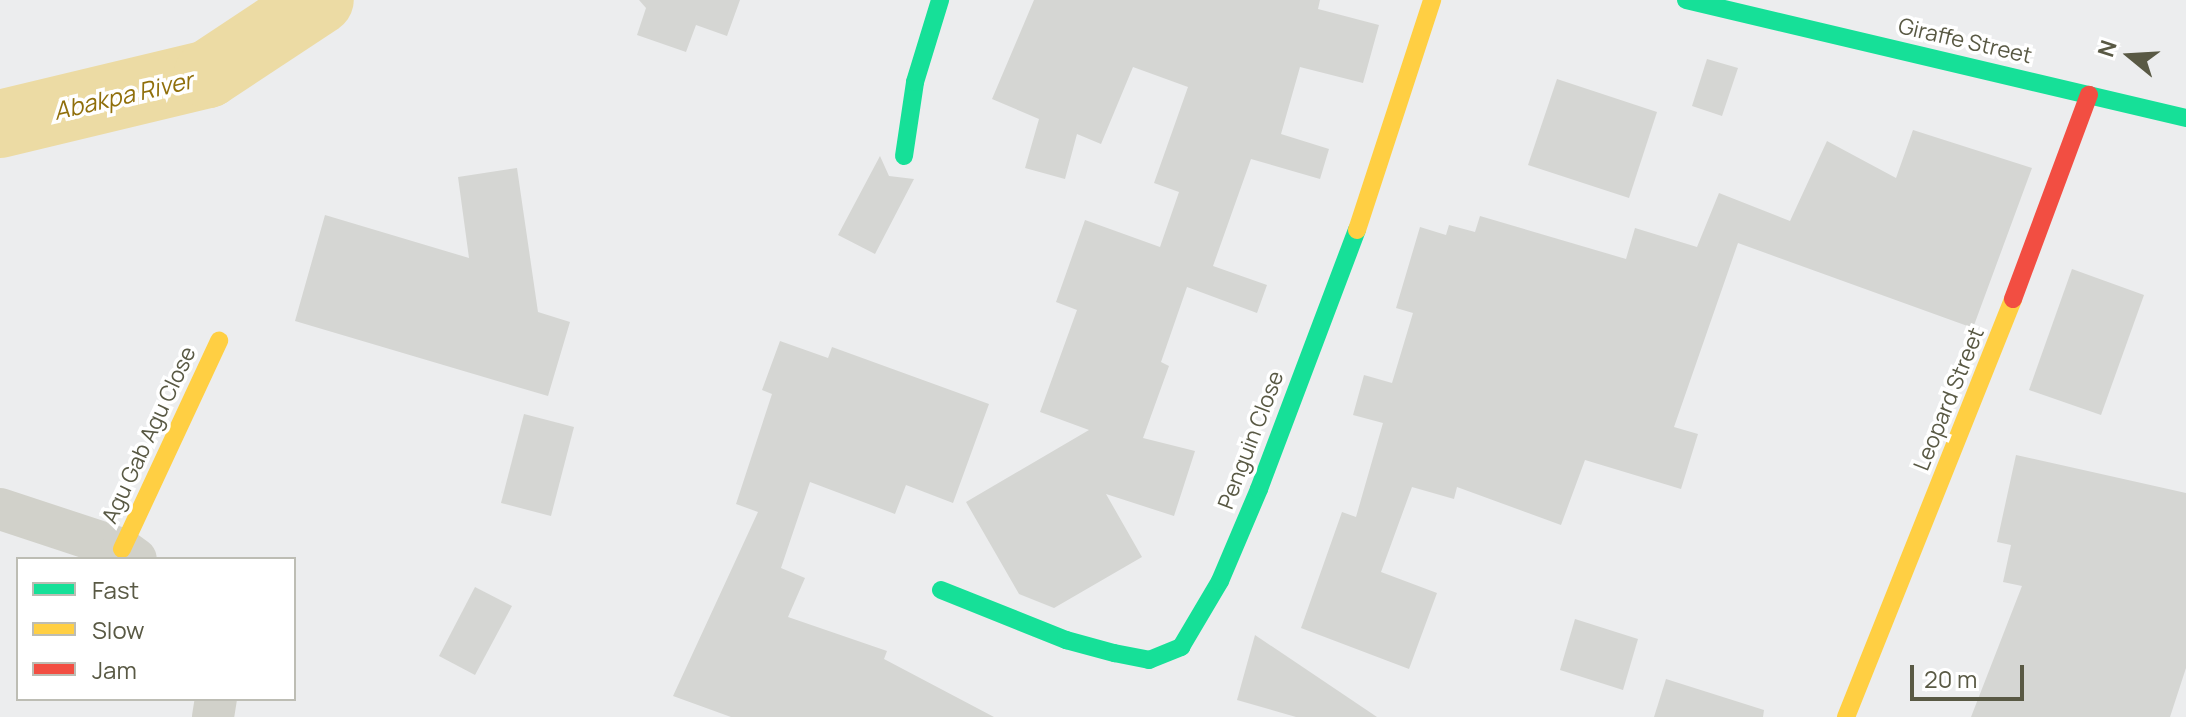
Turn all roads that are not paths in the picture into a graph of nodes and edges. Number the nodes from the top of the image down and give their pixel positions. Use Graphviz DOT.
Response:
graph roads {
  1 [pos="940,0"];
  2 [pos="1432,0"];
  3 [pos="1686,0"];
  4 [pos="2089,95"];
  5 [pos="2186,118"];
  6 [pos="904,156"];
  7 [pos="219,341"];
  8 [pos="0,509"];
  9 [pos="129,554"];
  10 [pos="941,590"];
  11 [pos="1846,717"];
  1 -- 6 [label="street"];
  2 -- 10 [label="street, Penguin Close"];
  3 -- 4 [label="street, Giraffe Street"];
  4 -- 5 [label="street, Giraffe Street"];
  4 -- 11 [label="street, Leopard Street"];
  7 -- 9 [label="street, Agu Gab Agu Close"];
  8 -- 9 [label="street"];
}
